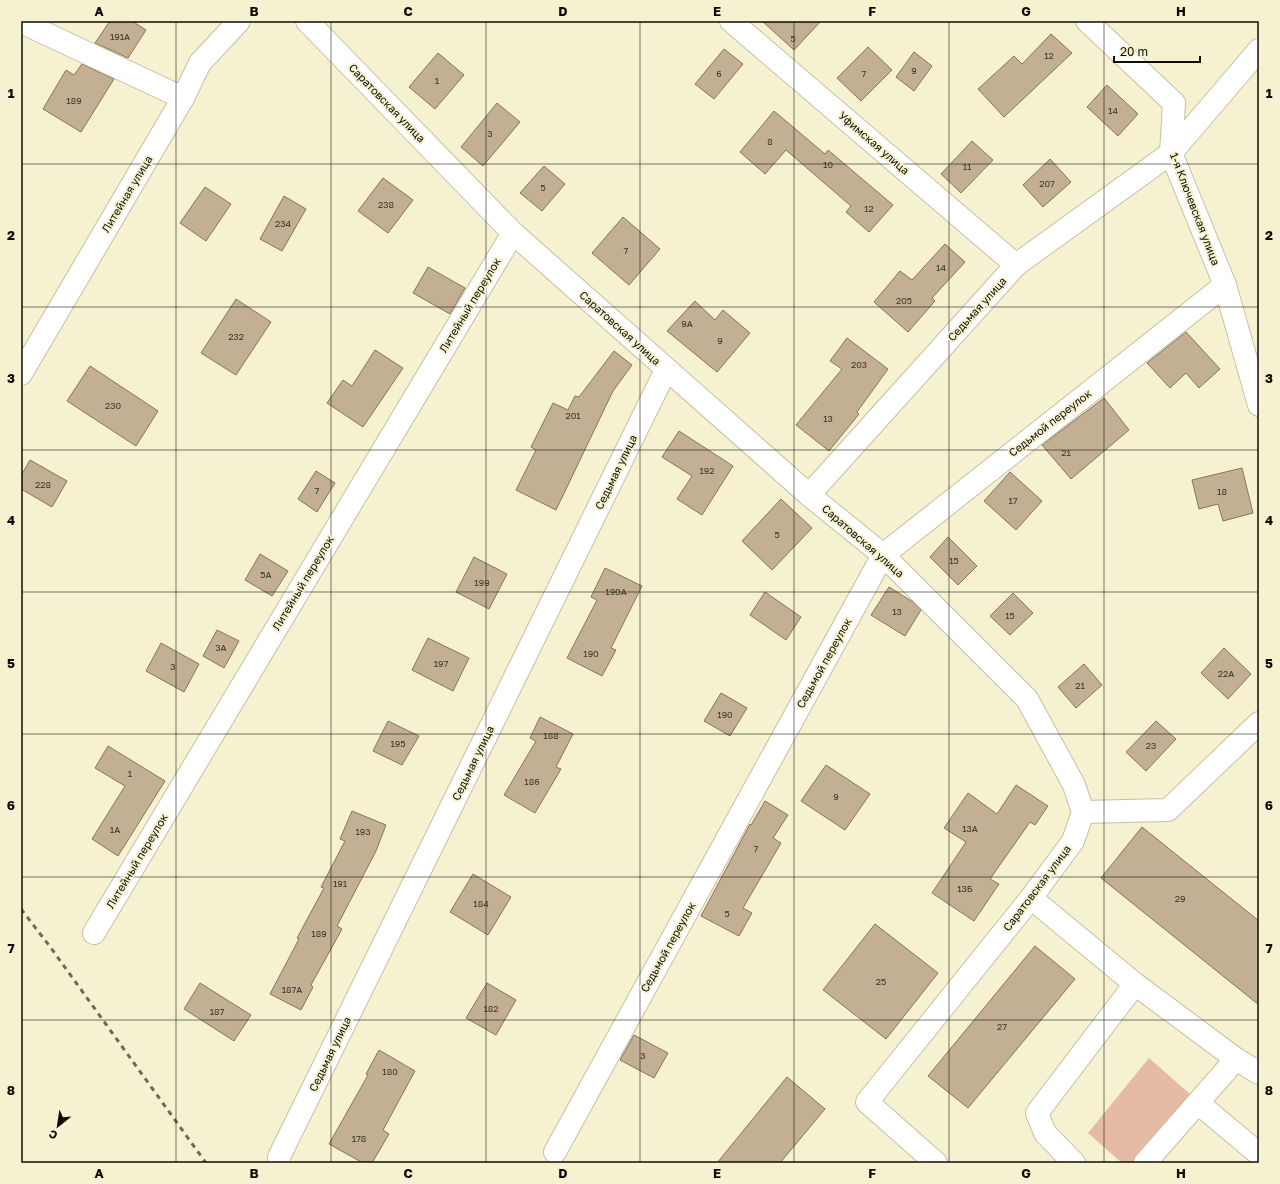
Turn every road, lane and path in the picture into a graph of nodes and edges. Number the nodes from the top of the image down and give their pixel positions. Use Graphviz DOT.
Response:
graph roads {
  1 [pos="239,21"];
  2 [pos="308,21"];
  3 [pos="731,21"];
  4 [pos="1087,21"];
  5 [pos="21,22"];
  6 [pos="1259,50"];
  7 [pos="183,98"];
  8 [pos="1171,153"];
  9 [pos="513,232"];
  10 [pos="1016,265"];
  11 [pos="1225,285"];
  12 [pos="666,370"];
  13 [pos="21,374"];
  14 [pos="1259,405"];
  15 [pos="809,495"];
  16 [pos="883,555"];
  17 [pos="1259,723"];
  18 [pos="1083,812"];
  19 [pos="1031,898"];
  20 [pos="94,933"];
  21 [pos="1135,984"];
  22 [pos="1236,1059"];
  23 [pos="1259,1073"];
  24 [pos="1198,1103"];
  25 [pos="555,1152"];
  26 [pos="1259,1154"];
  27 [pos="280,1157"];
  28 [pos="936,1163"];
  29 [pos="1074,1163"];
  30 [pos="1145,1163"];
  1 -- 7 [label="street, Литейная улица"];
  2 -- 9 [label="street, Саратовская улица"];
  3 -- 10 [label="street, Уфимская улица"];
  4 -- 8 [label="street, 1-я Ключевская улица"];
  5 -- 7 [label="street"];
  6 -- 8 [label="street, Седьмая улица"];
  7 -- 13 [label="street, Литейная улица"];
  8 -- 10 [label="street, Седьмая улица"];
  8 -- 11 [label="street, 1-я Ключевская улица"];
  9 -- 12 [label="street, Саратовская улица"];
  9 -- 20 [label="street, Литейный переулок"];
  10 -- 15 [label="street, Седьмая улица"];
  11 -- 14 [label="street, 1-я Ключевская улица"];
  11 -- 16 [label="street, Седьмой переулок"];
  12 -- 15 [label="street, Саратовская улица"];
  12 -- 27 [label="street, Седьмая улица"];
  15 -- 16 [label="street, Саратовская улица"];
  16 -- 18 [label="street, Саратовская улица"];
  16 -- 25 [label="street, Седьмой переулок"];
  17 -- 18 [label="street"];
  18 -- 19 [label="street, Саратовская улица"];
  19 -- 21 [label="street"];
  19 -- 28 [label="street, Саратовская улица"];
  21 -- 22 [label="street"];
  21 -- 29 [label="street"];
  22 -- 23 [label="street"];
  22 -- 24 [label="street"];
  24 -- 26 [label="street"];
  24 -- 30 [label="street"];
}
